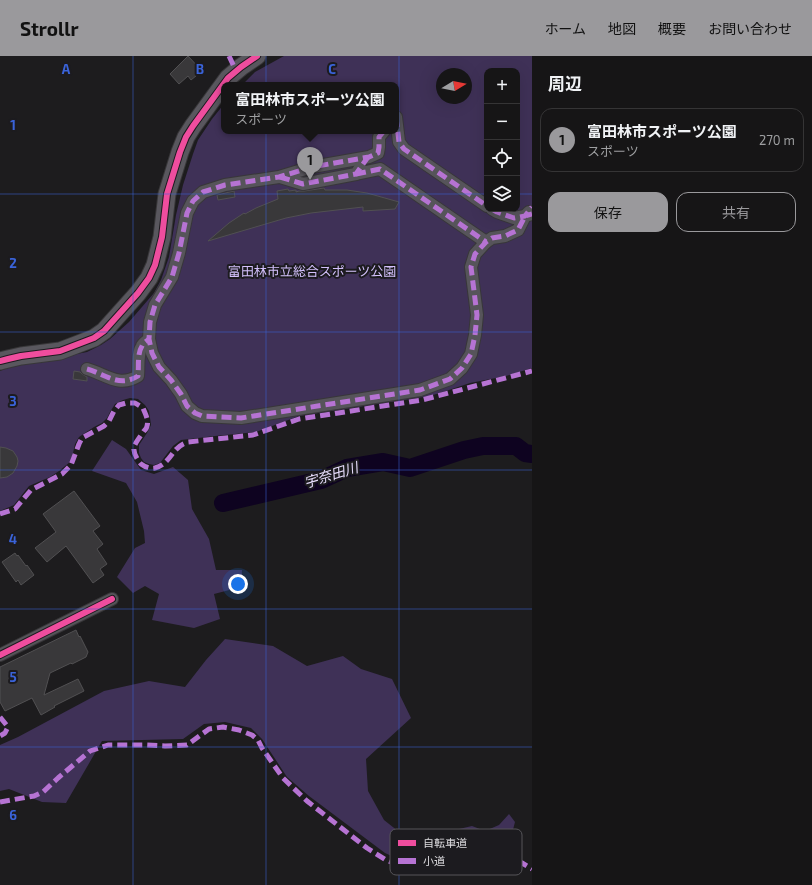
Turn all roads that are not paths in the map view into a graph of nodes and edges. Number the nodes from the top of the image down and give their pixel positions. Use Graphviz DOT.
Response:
graph roads {
  1 [pos="257,56"];
  2 [pos="225,82"];
  3 [pos="221,88"];
  4 [pos="380,134"];
  5 [pos="399,134"];
  6 [pos="368,157"];
  7 [pos="356,174"];
  8 [pos="279,177"];
  9 [pos="484,204"];
  10 [pos="497,212"];
  11 [pos="530,213"];
  12 [pos="486,242"];
  13 [pos="149,339"];
  14 [pos="0,361"];
  15 [pos="87,369"];
  16 [pos="112,599"];
  17 [pos="0,655"];
  1 -- 2 [label="street"];
  3 -- 14 [label="street"];
  4 -- 6 [label="street"];
  5 -- 9 [label="street"];
  6 -- 7 [label="street"];
  6 -- 8 [label="street"];
  7 -- 8 [label="street"];
  7 -- 12 [label="street"];
  8 -- 13 [label="street"];
  10 -- 11 [label="street"];
  11 -- 12 [label="street"];
  12 -- 13 [label="street"];
  13 -- 15 [label="street"];
  16 -- 17 [label="street"];
}
